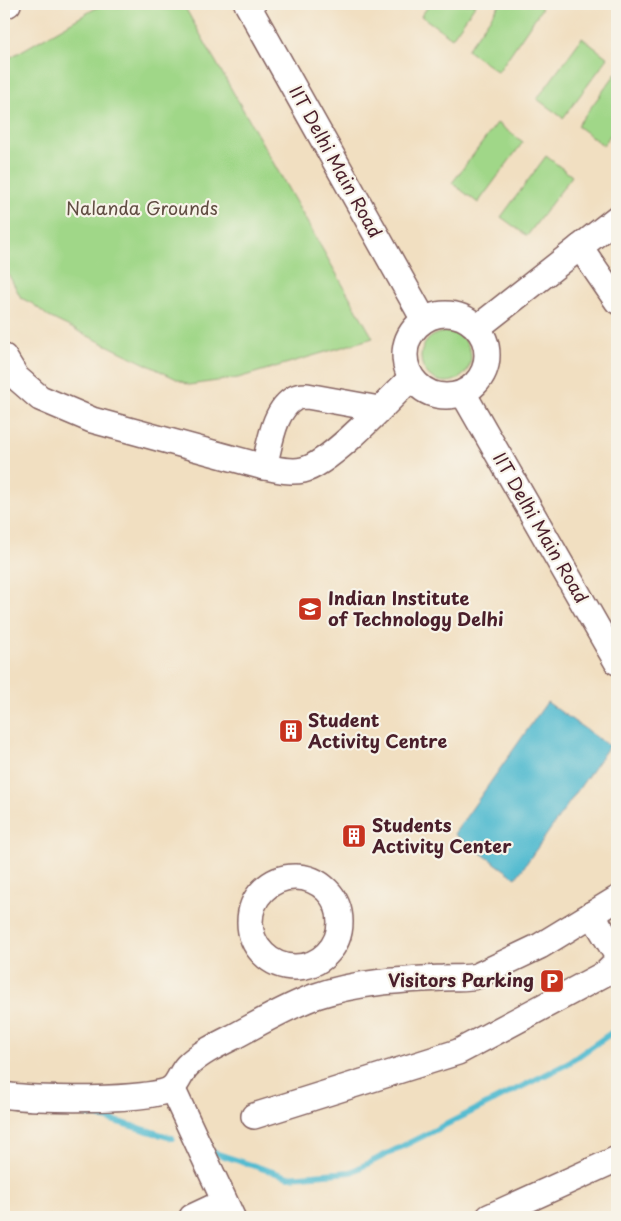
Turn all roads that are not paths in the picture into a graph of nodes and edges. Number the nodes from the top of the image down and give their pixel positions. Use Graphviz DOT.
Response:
graph roads {
  1 [pos="8,4"];
  2 [pos="247,4"];
  3 [pos="4,6"];
  4 [pos="617,218"];
  5 [pos="580,247"];
  6 [pos="617,301"];
  7 [pos="424,320"];
  8 [pos="477,328"];
  9 [pos="4,358"];
  10 [pos="411,378"];
  11 [pos="4,390"];
  12 [pos="463,393"];
  13 [pos="40,398"];
  14 [pos="379,409"];
  15 [pos="264,467"];
  16 [pos="617,662"];
  17 [pos="617,899"];
  18 [pos="592,914"];
  19 [pos="285,966"];
  20 [pos="302,1001"];
  21 [pos="172,1088"];
  22 [pos="4,1095"];
  23 [pos="254,1116"];
  24 [pos="617,1159"];
  25 [pos="228,1210"];
  26 [pos="192,1217"];
  27 [pos="490,1217"];
  1 -- 3 [label="street"];
  2 -- 7 [label="street, IIT Delhi Main Road"];
  4 -- 5 [label="street"];
  5 -- 6 [label="street"];
  5 -- 8 [label="street"];
  7 -- 8 [label="street"];
  7 -- 10 [label="street"];
  8 -- 12 [label="street"];
  9 -- 13 [label="street"];
  10 -- 12 [label="street"];
  10 -- 14 [label="street"];
  11 -- 13 [label="street"];
  12 -- 16 [label="street, IIT Delhi Main Road"];
  13 -- 15 [label="street"];
  14 -- 15 [label="street"];
  14 -- 15 [label="street"];
  17 -- 18 [label="street"];
  18 -- 20 [label="street"];
  18 -- 23 [label="street"];
  19 -- 20 [label="street"];
  20 -- 21 [label="street"];
  21 -- 22 [label="street"];
  21 -- 25 [label="street"];
  24 -- 27 [label="street"];
  25 -- 26 [label="street"];
}
